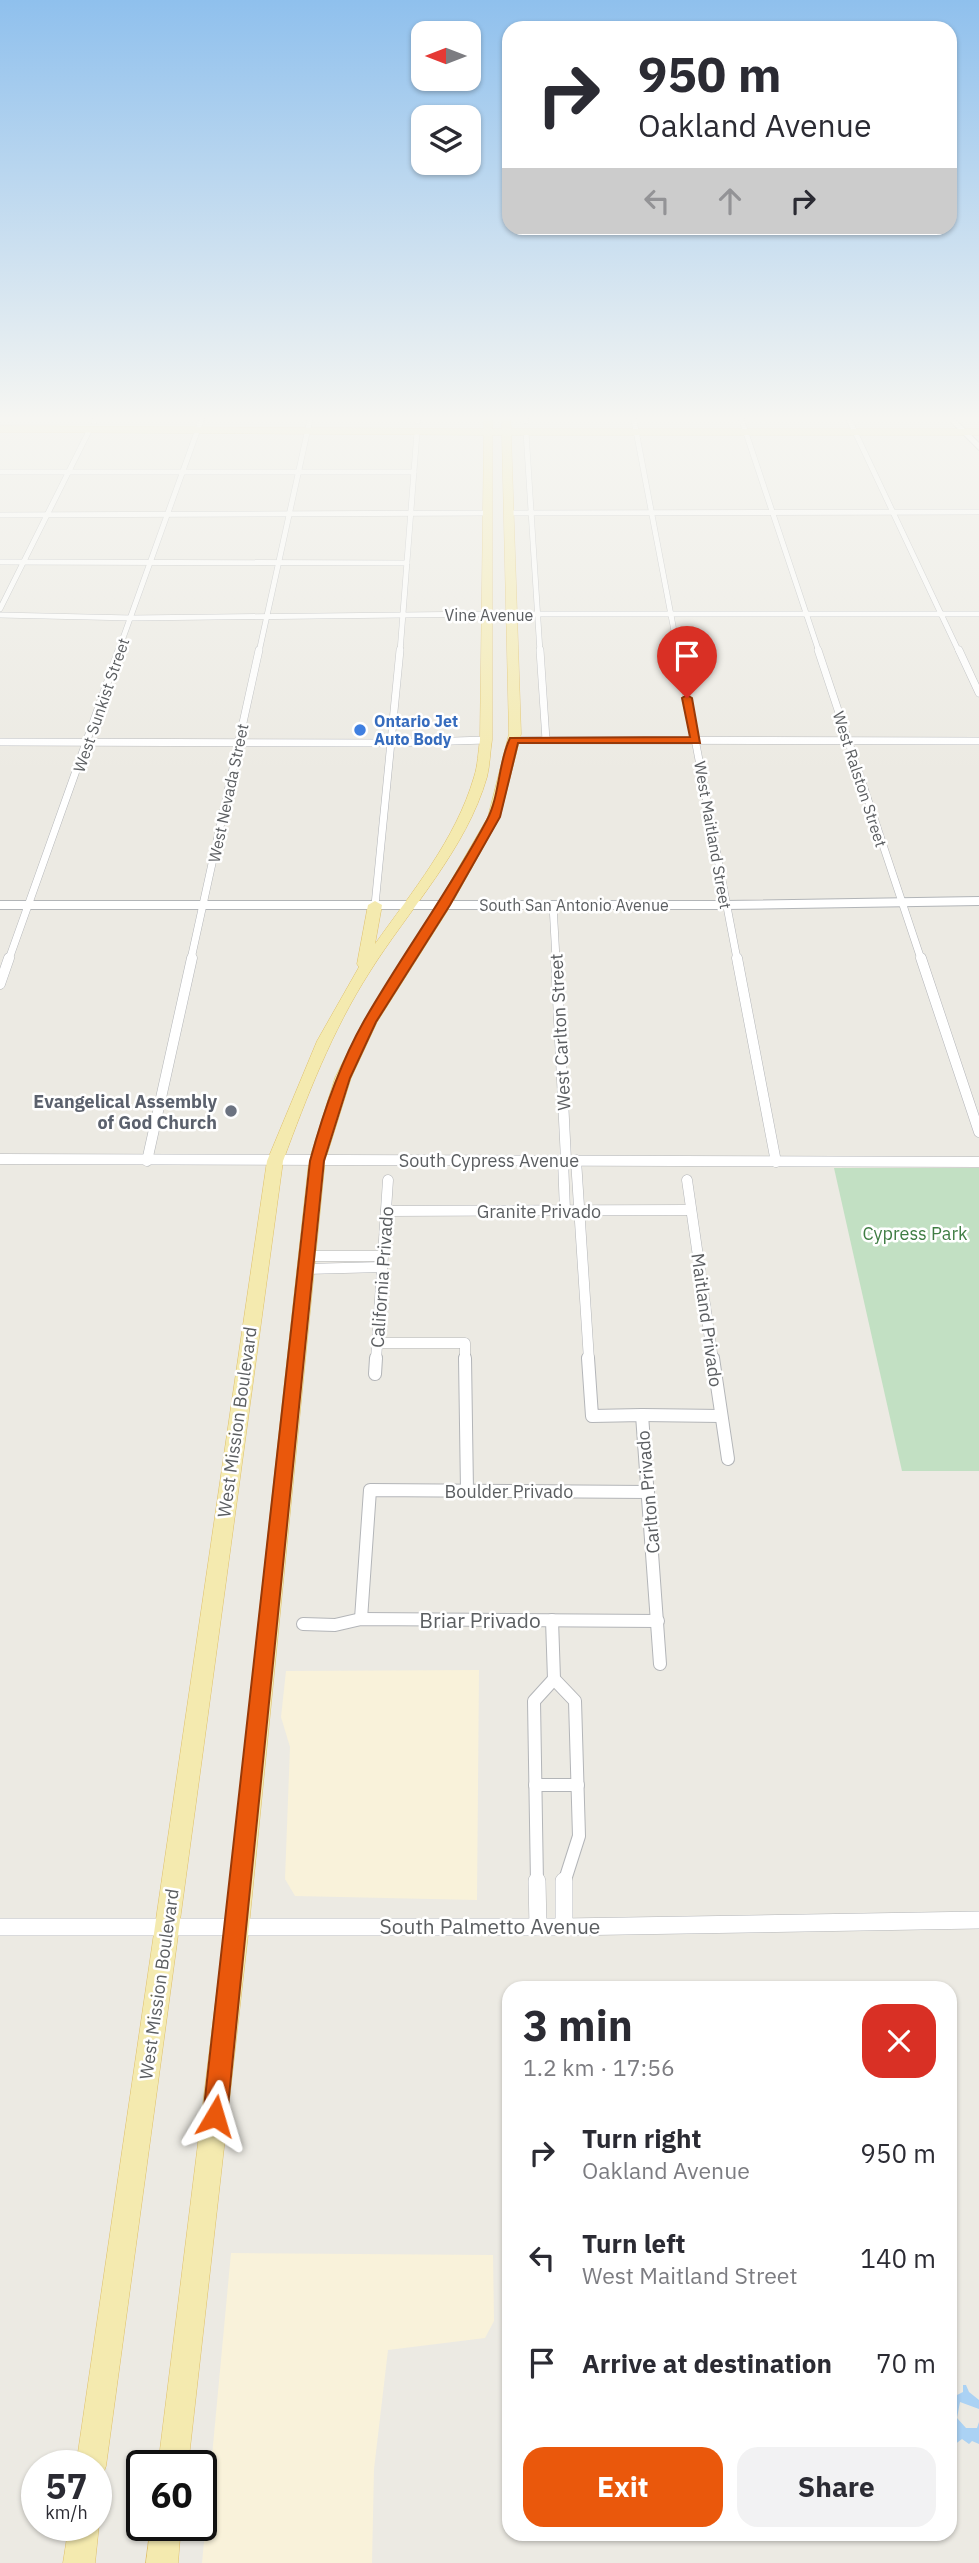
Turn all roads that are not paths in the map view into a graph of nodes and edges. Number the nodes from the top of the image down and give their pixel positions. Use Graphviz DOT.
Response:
graph roads {
  1 [pos="37,535"];
  2 [pos="161,535"];
  3 [pos="285,535"];
  4 [pos="409,535"];
  5 [pos="488,535"];
  6 [pos="510,535"];
  7 [pos="531,535"];
  8 [pos="656,535"];
  9 [pos="779,535"];
  10 [pos="903,535"];
  11 [pos="0,562"];
  12 [pos="24,562"];
  13 [pos="151,562"];
  14 [pos="280,562"];
  15 [pos="407,563"];
  16 [pos="0,609"];
  17 [pos="488,614"];
  18 [pos="807,614"];
  19 [pos="941,614"];
  20 [pos="979,614"];
  21 [pos="0,615"];
  22 [pos="513,615"];
  23 [pos="537,615"];
  24 [pos="670,615"];
  25 [pos="403,616"];
  26 [pos="268,617"];
  27 [pos="132,618"];
  28 [pos="979,694"];
  29 [pos="486,740"];
  30 [pos="514,740"];
  31 [pos="546,740"];
  32 [pos="696,740"];
  33 [pos="848,740"];
  34 [pos="979,741"];
  35 [pos="0,742"];
  36 [pos="88,742"];
  37 [pos="239,743"];
  38 [pos="391,743"];
  39 [pos="900,901"];
  40 [pos="979,901"];
  41 [pos="28,904"];
  42 [pos="0,905"];
  43 [pos="203,905"];
  44 [pos="375,905"];
  45 [pos="409,905"];
  46 [pos="444,905"];
  47 [pos="553,905"];
  48 [pos="725,905"];
  49 [pos="363,972"];
  50 [pos="0,984"];
  51 [pos="979,1132"];
  52 [pos="0,1159"];
  53 [pos="568,1160"];
  54 [pos="148,1161"];
  55 [pos="275,1161"];
  56 [pos="317,1161"];
  57 [pos="776,1162"];
  58 [pos="979,1162"];
  59 [pos="388,1180"];
  60 [pos="687,1180"];
  61 [pos="691,1210"];
  62 [pos="386,1211"];
  63 [pos="565,1211"];
  64 [pos="579,1211"];
  65 [pos="306,1262"];
  66 [pos="382,1262"];
  67 [pos="377,1343"];
  68 [pos="375,1374"];
  69 [pos="642,1415"];
  70 [pos="721,1416"];
  71 [pos="727,1459"];
  72 [pos="467,1491"];
  73 [pos="648,1492"];
  74 [pos="361,1619"];
  75 [pos="552,1620"];
  76 [pos="658,1621"];
  77 [pos="303,1624"];
  78 [pos="660,1664"];
  79 [pos="554,1679"];
  80 [pos="535,1785"];
  81 [pos="578,1785"];
  82 [pos="979,1920"];
  83 [pos="167,1926"];
  84 [pos="237,1926"];
  85 [pos="0,1927"];
  86 [pos="538,1927"];
  87 [pos="564,1927"];
  88 [pos="94,2450"];
  89 [pos="175,2450"];
  90 [pos="82,2541"];
  91 [pos="164,2541"];
  92 [pos="79,2563"];
  93 [pos="162,2563"];
  1 -- 12 [label="street"];
  2 -- 13 [label="street, West Sunkist Street"];
  3 -- 14 [label="street, West Nevada Street"];
  4 -- 15 [label="street"];
  5 -- 17 [label="main road, West Mission Boulevard"];
  6 -- 22 [label="main road"];
  7 -- 23 [label="street"];
  8 -- 24 [label="street, West Maitland Street"];
  9 -- 18 [label="street, West Ralston Street"];
  10 -- 19 [label="street"];
  11 -- 12 [label="street"];
  12 -- 13 [label="street"];
  12 -- 16 [label="street"];
  13 -- 14 [label="street"];
  13 -- 27 [label="street, West Sunkist Street"];
  14 -- 15 [label="street"];
  14 -- 26 [label="street, West Nevada Street"];
  15 -- 25 [label="street"];
  17 -- 22 [label="street, Vine Avenue"];
  17 -- 25 [label="street, Vine Avenue"];
  17 -- 29 [label="main road, West Mission Boulevard"];
  18 -- 19 [label="street, Vine Avenue"];
  18 -- 24 [label="street, Vine Avenue"];
  18 -- 33 [label="street, West Ralston Street"];
  19 -- 20 [label="street, Vine Avenue"];
  19 -- 28 [label="street"];
  21 -- 27 [label="street, Vine Avenue"];
  22 -- 23 [label="street, Vine Avenue"];
  22 -- 30 [label="main road"];
  23 -- 24 [label="street, Vine Avenue"];
  23 -- 31 [label="street"];
  24 -- 32 [label="street, West Maitland Street"];
  25 -- 26 [label="street, Vine Avenue"];
  25 -- 38 [label="street"];
  26 -- 27 [label="street, Vine Avenue"];
  26 -- 37 [label="street, West Nevada Street"];
  27 -- 36 [label="street, West Sunkist Street"];
  29 -- 38 [label="street"];
  29 -- 45 [label="main road, West Mission Boulevard"];
  30 -- 31 [label="street"];
  30 -- 46 [label="main road"];
  31 -- 32 [label="street"];
  32 -- 33 [label="street"];
  32 -- 48 [label="street, West Maitland Street"];
  33 -- 34 [label="street"];
  33 -- 39 [label="street, West Ralston Street"];
  35 -- 36 [label="street"];
  36 -- 37 [label="street"];
  36 -- 41 [label="street, West Sunkist Street"];
  37 -- 38 [label="street"];
  37 -- 43 [label="street, West Nevada Street"];
  38 -- 44 [label="street"];
  39 -- 40 [label="street, South San Antonio Avenue"];
  39 -- 48 [label="street, South San Antonio Avenue"];
  39 -- 51 [label="street, West Ralston Street"];
  41 -- 42 [label="street, South San Antonio Avenue"];
  41 -- 43 [label="street, South San Antonio Avenue"];
  41 -- 50 [label="street, West Sunkist Street"];
  43 -- 44 [label="street, South San Antonio Avenue"];
  43 -- 54 [label="street, West Nevada Street"];
  44 -- 45 [label="street, South San Antonio Avenue"];
  44 -- 49 [label="main road"];
  45 -- 46 [label="street, South San Antonio Avenue"];
  45 -- 49 [label="main road, West Mission Boulevard"];
  46 -- 47 [label="street, South San Antonio Avenue"];
  46 -- 56 [label="main road"];
  47 -- 48 [label="street, South San Antonio Avenue"];
  47 -- 53 [label="street, West Carlton Street"];
  48 -- 57 [label="street, West Maitland Street"];
  49 -- 55 [label="main road, West Mission Boulevard"];
  52 -- 54 [label="street, South Cypress Avenue"];
  53 -- 56 [label="street, South Cypress Avenue"];
  53 -- 57 [label="street, South Cypress Avenue"];
  53 -- 63 [label="street"];
  53 -- 64 [label="street, Carlton Privado"];
  54 -- 55 [label="street, South Cypress Avenue"];
  55 -- 56 [label="street, South Cypress Avenue"];
  55 -- 83 [label="main road, West Mission Boulevard"];
  56 -- 65 [label="main road"];
  57 -- 58 [label="street, South Cypress Avenue"];
  59 -- 62 [label="street, California Privado"];
  60 -- 61 [label="street, Maitland Privado"];
  61 -- 64 [label="street, Granite Privado"];
  61 -- 70 [label="street, Maitland Privado"];
  62 -- 63 [label="street, Granite Privado"];
  62 -- 66 [label="street, California Privado"];
  63 -- 64 [label="street, Granite Privado"];
  64 -- 69 [label="street, Carlton Privado"];
  65 -- 66 [label="street"];
  65 -- 84 [label="main road"];
  66 -- 67 [label="street, California Privado"];
  67 -- 68 [label="street, California Privado"];
  67 -- 72 [label="street"];
  69 -- 70 [label="street"];
  69 -- 73 [label="street, Carlton Privado"];
  70 -- 71 [label="street, Maitland Privado"];
  72 -- 73 [label="street, Boulder Privado"];
  72 -- 74 [label="street, Boulder Privado"];
  73 -- 76 [label="street, Carlton Privado"];
  74 -- 75 [label="street, Briar Privado"];
  74 -- 77 [label="street, Briar Privado"];
  75 -- 76 [label="street, Briar Privado"];
  75 -- 79 [label="street"];
  76 -- 78 [label="street, Carlton Privado"];
  79 -- 80 [label="street"];
  79 -- 81 [label="street"];
  80 -- 81 [label="street"];
  80 -- 86 [label="street"];
  81 -- 87 [label="street"];
  82 -- 87 [label="street, South Palmetto Avenue"];
  83 -- 84 [label="street, South Palmetto Avenue"];
  83 -- 85 [label="street, South Palmetto Avenue"];
  83 -- 88 [label="main road, West Mission Boulevard"];
  84 -- 86 [label="street, South Palmetto Avenue"];
  84 -- 89 [label="main road"];
  86 -- 87 [label="street, South Palmetto Avenue"];
  90 -- 92 [label="main road"];
  91 -- 93 [label="main road"];
}
